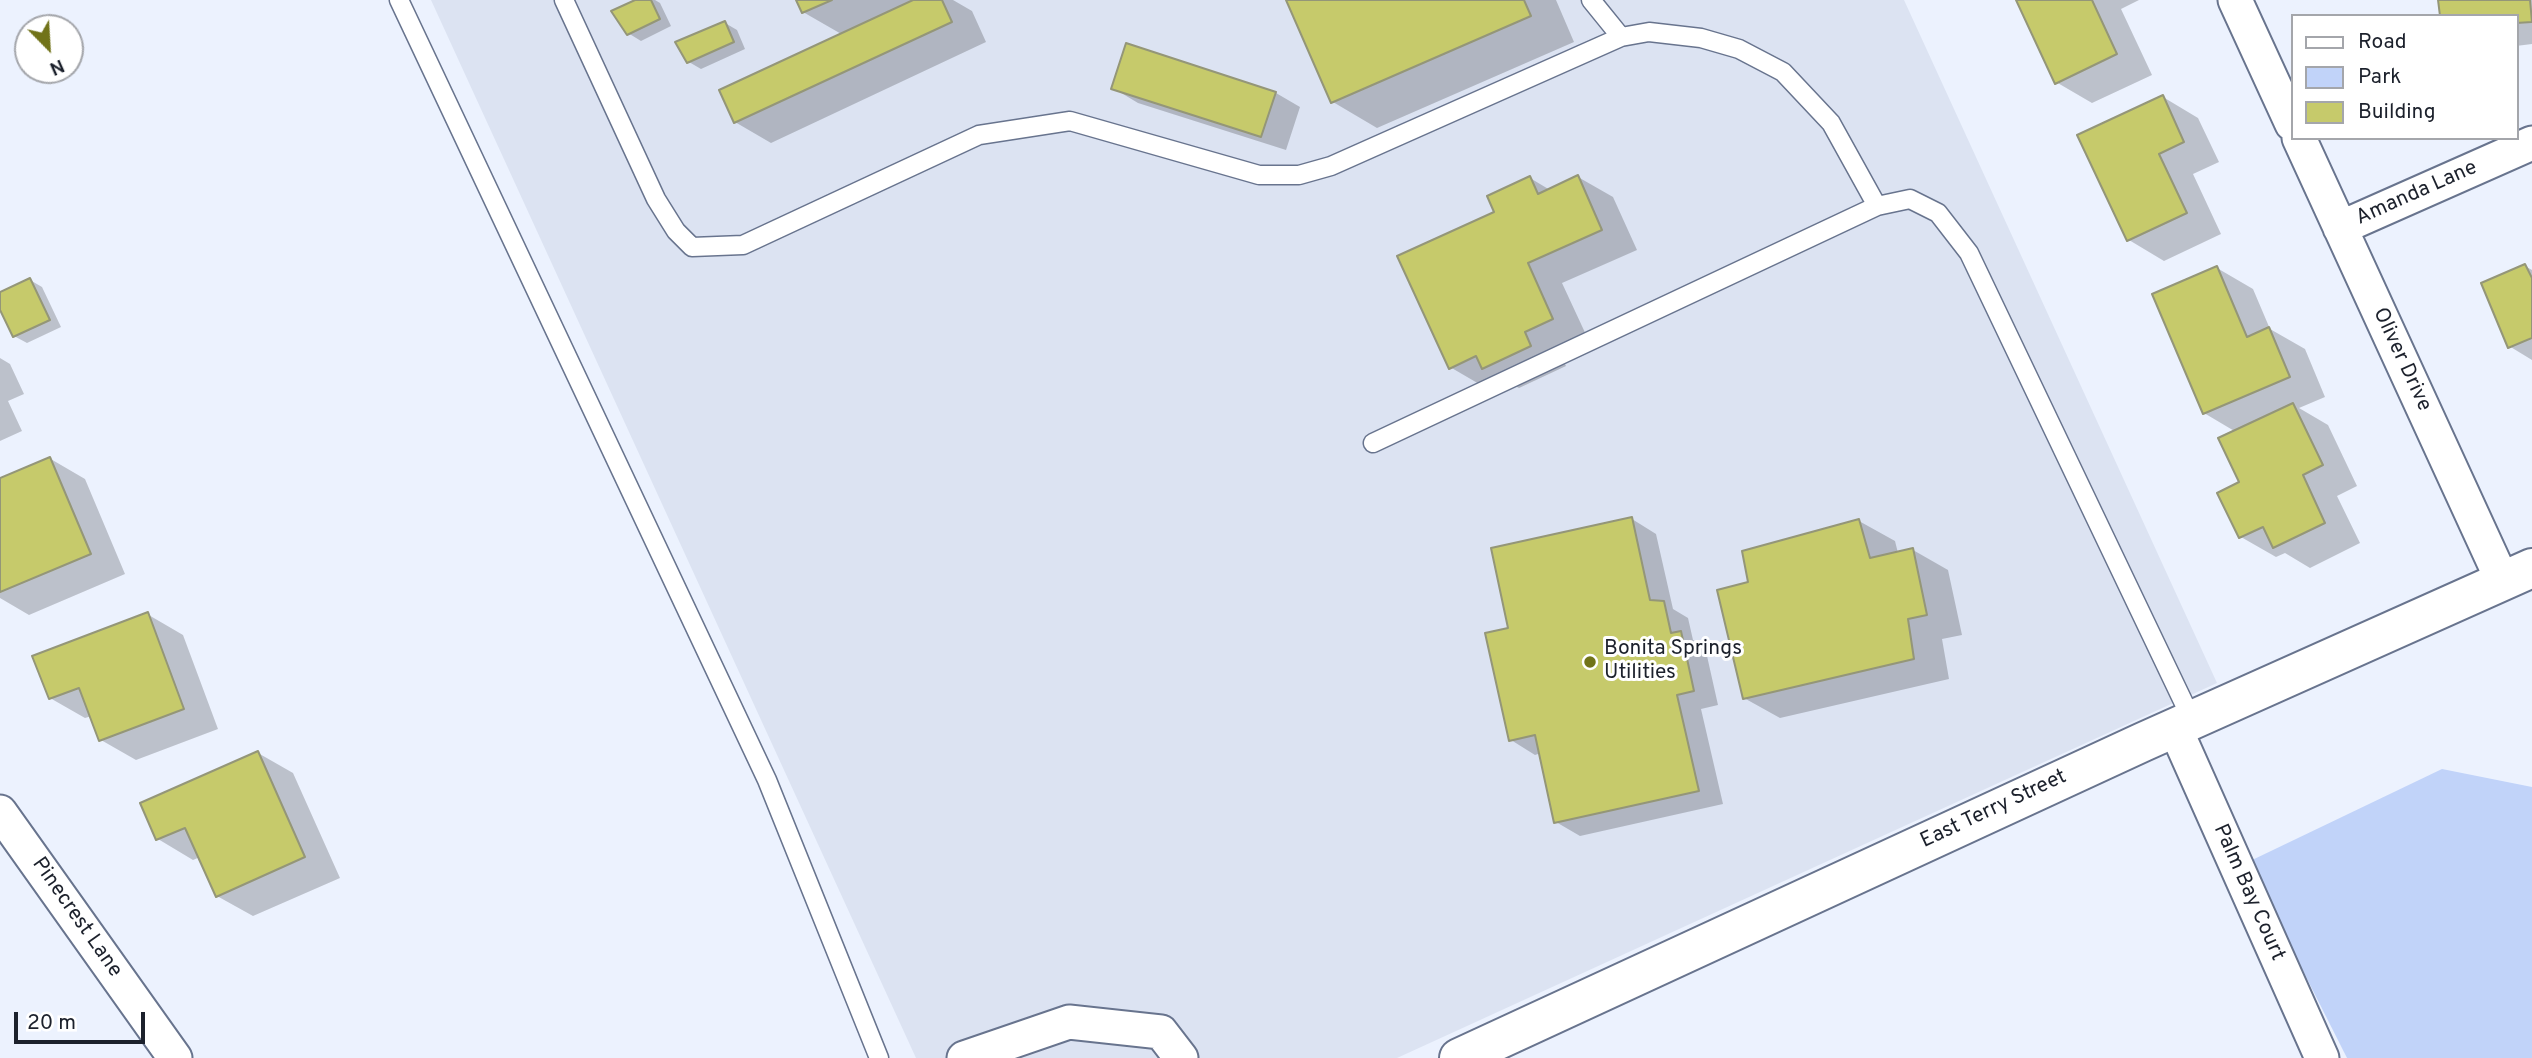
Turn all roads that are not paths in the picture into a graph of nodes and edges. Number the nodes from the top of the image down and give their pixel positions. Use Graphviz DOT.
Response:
graph roads {
  1 [pos="399,0"];
  2 [pos="564,0"];
  3 [pos="1591,0"];
  4 [pos="2235,0"];
  5 [pos="1621,37"];
  6 [pos="2290,120"];
  7 [pos="2300,140"];
  8 [pos="2532,143"];
  9 [pos="1877,206"];
  10 [pos="2340,228"];
  11 [pos="1373,443"];
  12 [pos="2517,575"];
  13 [pos="2183,724"];
  14 [pos="0,812"];
  15 [pos="176,1058"];
  16 [pos="879,1058"];
  17 [pos="964,1058"];
  18 [pos="1181,1058"];
  19 [pos="1459,1058"];
  20 [pos="2322,1058"];
  1 -- 16 [label="lane"];
  2 -- 5 [label="lane"];
  3 -- 5 [label="lane"];
  4 -- 6 [label="street"];
  5 -- 9 [label="lane"];
  7 -- 10 [label="street, Oliver Drive"];
  8 -- 10 [label="street, Amanda Lane"];
  9 -- 11 [label="lane"];
  9 -- 13 [label="lane"];
  10 -- 12 [label="street, Oliver Drive"];
  12 -- 13 [label="street, East Terry Street"];
  13 -- 19 [label="street, East Terry Street"];
  13 -- 20 [label="street, Palm Bay Court"];
  14 -- 15 [label="street, Pinecrest Lane"];
  17 -- 18 [label="street"];
}
